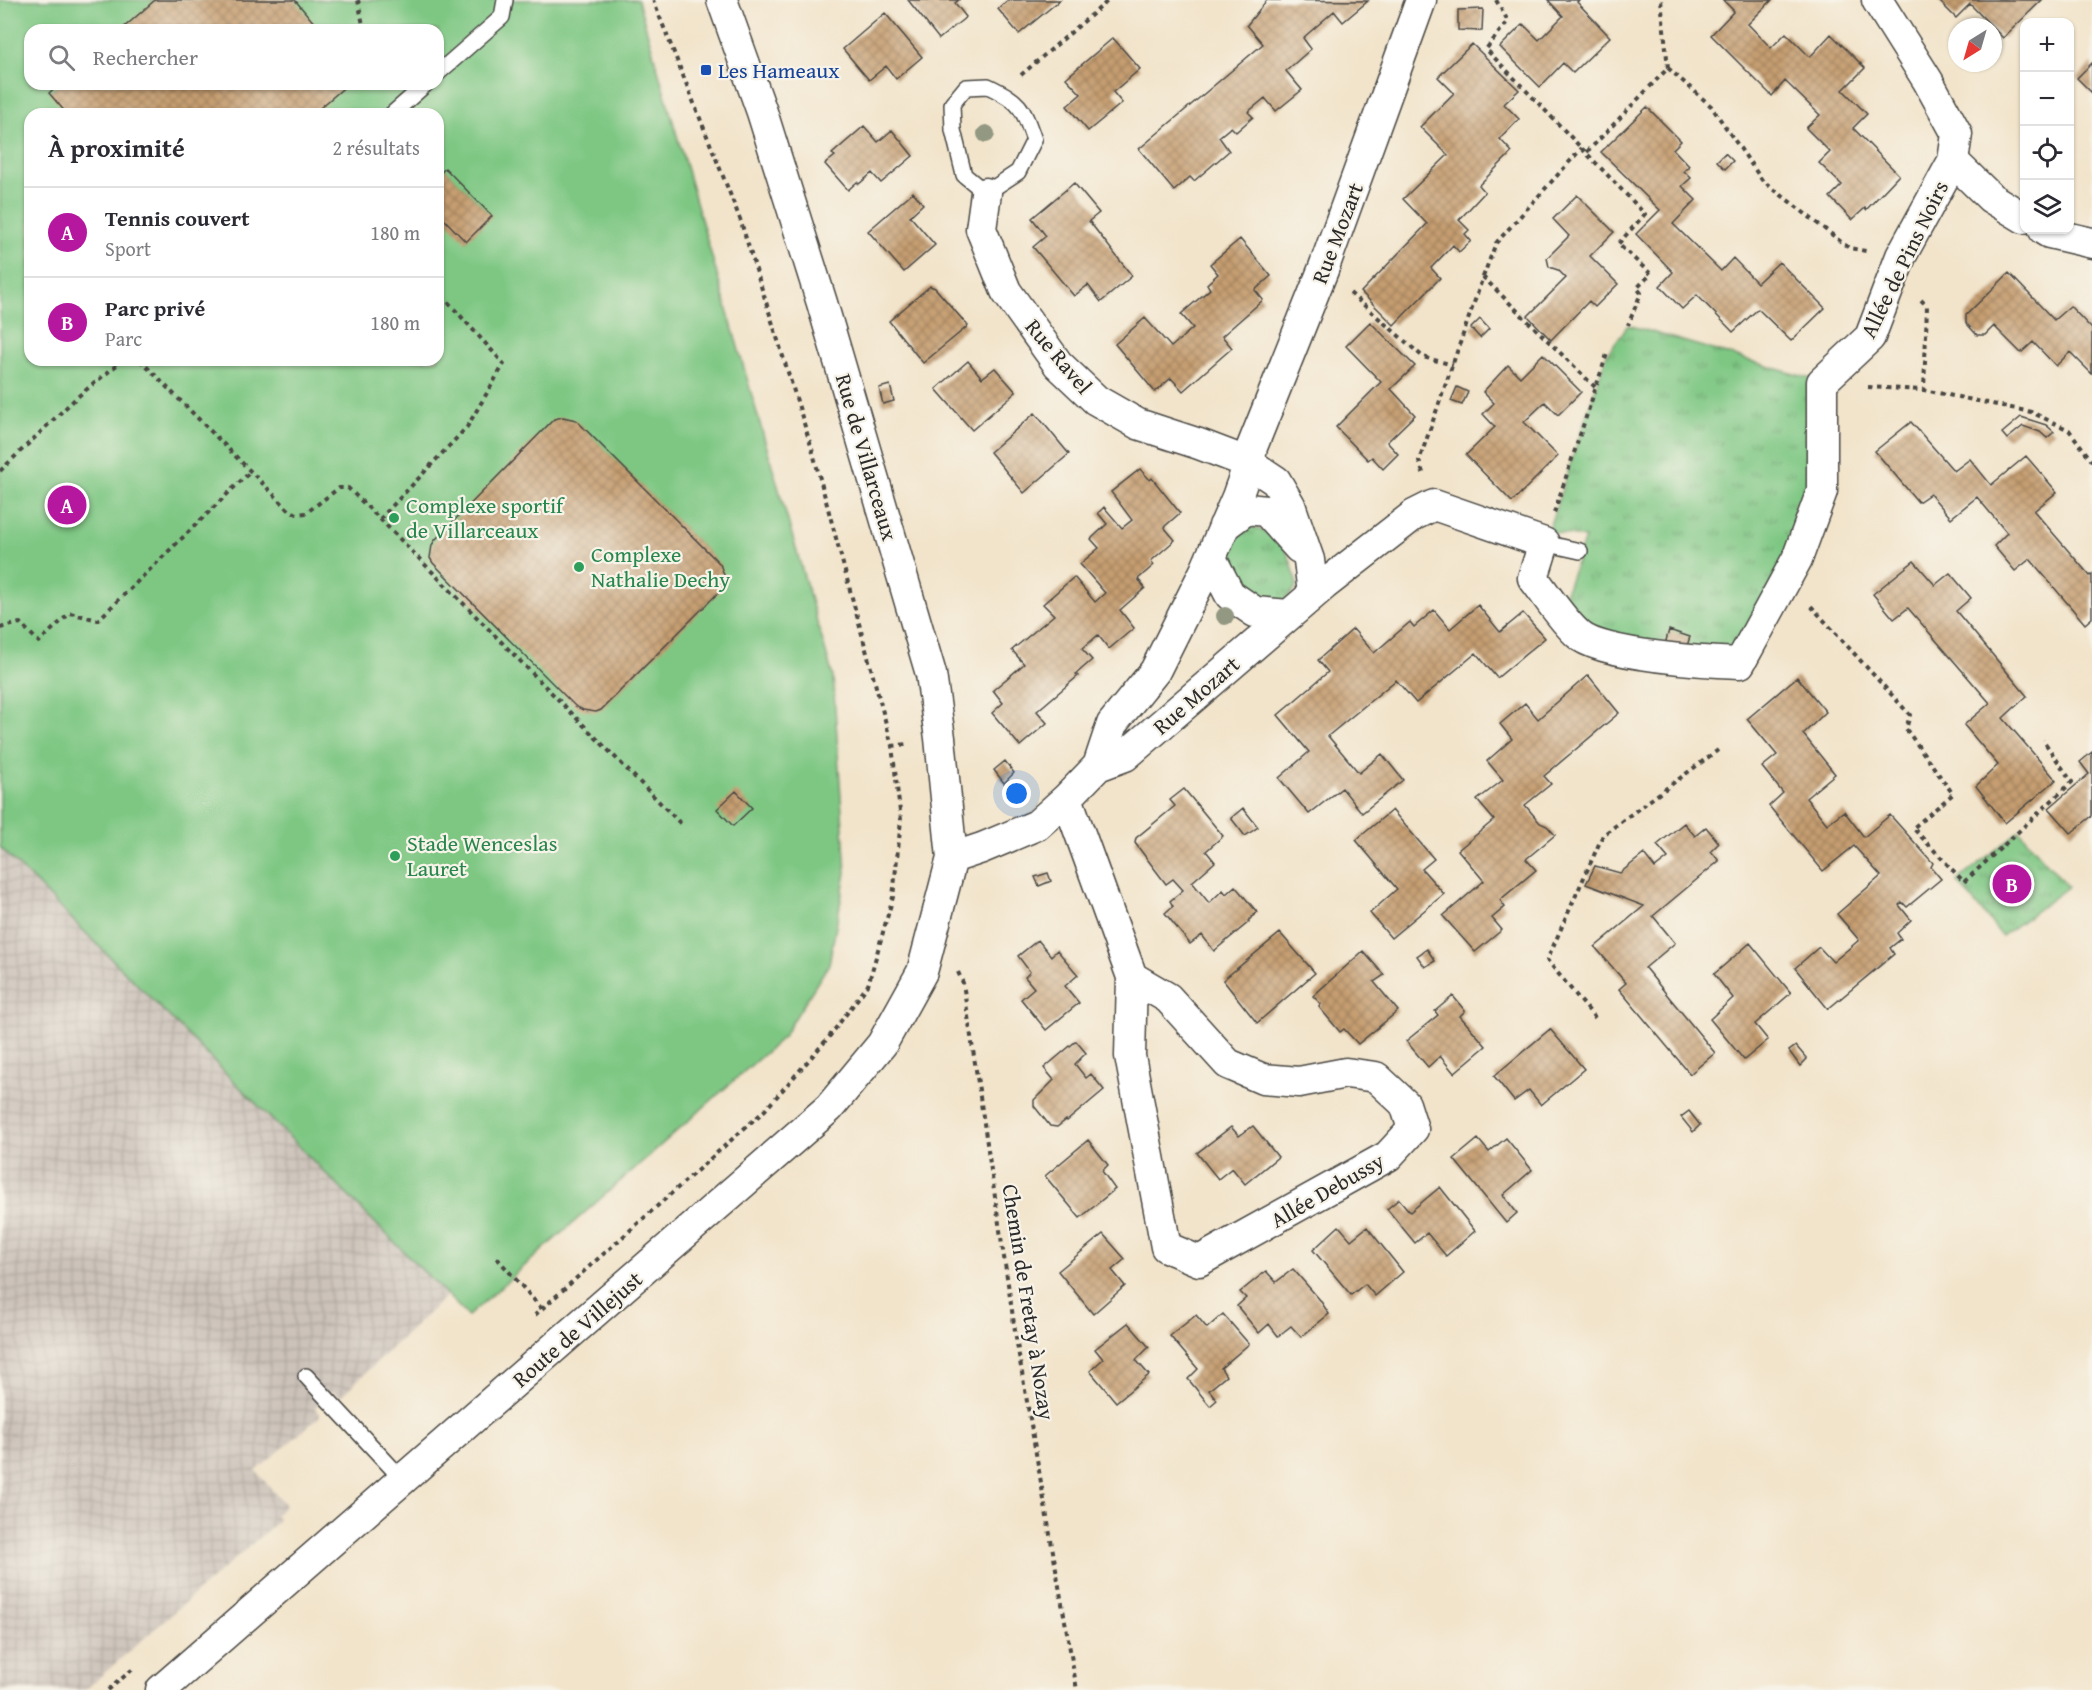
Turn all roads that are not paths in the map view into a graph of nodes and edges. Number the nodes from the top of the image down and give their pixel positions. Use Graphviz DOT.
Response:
graph roads {
  1 [pos="506,0"];
  2 [pos="722,0"];
  3 [pos="1421,0"];
  4 [pos="1877,0"];
  5 [pos="444,68"];
  6 [pos="419,90"];
  7 [pos="399,108"];
  8 [pos="1953,161"];
  9 [pos="986,193"];
  10 [pos="2020,215"];
  11 [pos="2053,234"];
  12 [pos="2092,243"];
  13 [pos="1249,463"];
  14 [pos="1224,526"];
  15 [pos="1544,543"];
  16 [pos="1580,551"];
  17 [pos="1211,558"];
  18 [pos="1309,560"];
  19 [pos="1313,594"];
  20 [pos="1289,615"];
  21 [pos="1098,766"];
  22 [pos="1067,798"];
  23 [pos="952,858"];
  24 [pos="936,924"];
  25 [pos="1132,977"];
  26 [pos="306,1376"];
  27 [pos="403,1480"];
  28 [pos="161,1690"];
  1 -- 5 [label="lane"];
  2 -- 23 [label="street, Rue de Villarceaux"];
  3 -- 13 [label="street, Rue Mozart"];
  4 -- 8 [label="street"];
  6 -- 7 [label="lane"];
  8 -- 10 [label="street"];
  8 -- 15 [label="street, Allée de Pins Noirs"];
  9 -- 9 [label="lane"];
  9 -- 13 [label="street, Rue Ravel"];
  11 -- 12 [label="street"];
  13 -- 14 [label="street, Rue Mozart"];
  13 -- 18 [label="street"];
  14 -- 17 [label="street, Rue Mozart"];
  14 -- 18 [label="street"];
  15 -- 16 [label="lane"];
  15 -- 19 [label="street, Rue Mozart"];
  17 -- 20 [label="street"];
  17 -- 21 [label="street, Rue Mozart"];
  18 -- 19 [label="street"];
  19 -- 20 [label="street, Rue Mozart"];
  20 -- 21 [label="street, Rue Mozart"];
  21 -- 22 [label="street, Rue Mozart"];
  22 -- 23 [label="street, Rue Mozart"];
  22 -- 25 [label="street, Allée Debussy"];
  23 -- 24 [label="street, Rue de Villarceaux"];
  24 -- 27 [label="street, Route de Villejust"];
  25 -- 25 [label="street, Allée Debussy"];
  26 -- 27 [label="lane"];
  27 -- 28 [label="street, Route de Villejust"];
}
